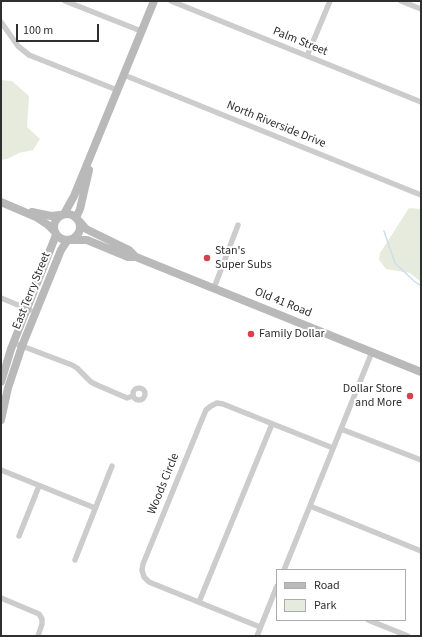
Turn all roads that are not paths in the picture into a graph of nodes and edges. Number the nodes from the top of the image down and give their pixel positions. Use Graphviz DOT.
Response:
graph roads {
  1 [pos="65,1"];
  2 [pos="154,1"];
  3 [pos="170,1"];
  4 [pos="330,1"];
  5 [pos="401,1"];
  6 [pos="421,9"];
  7 [pos="1,22"];
  8 [pos="142,31"];
  9 [pos="307,56"];
  10 [pos="124,75"];
  11 [pos="117,90"];
  12 [pos="421,102"];
  13 [pos="96,142"];
  14 [pos="421,195"];
  15 [pos="1,202"];
  16 [pos="14,208"];
  17 [pos="62,215"];
  18 [pos="78,219"];
  19 [pos="238,225"];
  20 [pos="55,233"];
  21 [pos="69,240"];
  22 [pos="136,257"];
  23 [pos="214,288"];
  24 [pos="1,298"];
  25 [pos="27,308"];
  26 [pos="36,312"];
  27 [pos="14,343"];
  28 [pos="22,346"];
  29 [pos="372,352"];
  30 [pos="421,372"];
  31 [pos="1,382"];
  32 [pos="133,396"];
  33 [pos="1,420"];
  34 [pos="272,424"];
  35 [pos="341,429"];
  36 [pos="333,448"];
  37 [pos="421,460"];
  38 [pos="112,466"];
  39 [pos="1,470"];
  40 [pos="39,486"];
  41 [pos="310,506"];
  42 [pos="95,508"];
  43 [pos="19,536"];
  44 [pos="421,551"];
  45 [pos="75,560"];
  46 [pos="284,569"];
  47 [pos="276,588"];
  48 [pos="1,598"];
  49 [pos="199,602"];
  50 [pos="370,621"];
  51 [pos="260,627"];
  52 [pos="38,636"];
  53 [pos="257,636"];
  54 [pos="408,636"];
  1 -- 8 [label="street"];
  2 -- 8 [label="street"];
  3 -- 9 [label="street, Palm Street"];
  4 -- 9 [label="street"];
  5 -- 6 [label="street"];
  7 -- 11 [label="street"];
  8 -- 10 [label="street"];
  9 -- 12 [label="street, Palm Street"];
  10 -- 11 [label="street"];
  10 -- 14 [label="street, North Riverside Drive"];
  11 -- 13 [label="street"];
  13 -- 17 [label="street"];
  13 -- 18 [label="street"];
  15 -- 16 [label="street"];
  16 -- 17 [label="street"];
  16 -- 20 [label="street"];
  17 -- 18 [label="street"];
  17 -- 20 [label="street"];
  18 -- 21 [label="street"];
  18 -- 22 [label="street, Old 41 Road"];
  19 -- 23 [label="street"];
  20 -- 21 [label="street"];
  20 -- 25 [label="street, East Terry Street"];
  21 -- 22 [label="street, Old 41 Road"];
  21 -- 26 [label="street, East Terry Street"];
  22 -- 23 [label="street, Old 41 Road"];
  23 -- 29 [label="street, Old 41 Road"];
  24 -- 25 [label="street"];
  25 -- 26 [label="street"];
  25 -- 27 [label="street, East Terry Street"];
  26 -- 28 [label="street, East Terry Street"];
  27 -- 28 [label="street"];
  27 -- 31 [label="street, East Terry Street"];
  28 -- 32 [label="street"];
  28 -- 33 [label="street, East Terry Street"];
  29 -- 30 [label="street, Old 41 Road"];
  29 -- 35 [label="street"];
  34 -- 36 [label="street, Woods Circle"];
  34 -- 49 [label="street"];
  34 -- 49 [label="street, Woods Circle"];
  35 -- 36 [label="street"];
  35 -- 37 [label="street"];
  36 -- 41 [label="street"];
  38 -- 42 [label="street"];
  39 -- 40 [label="street"];
  40 -- 42 [label="street"];
  40 -- 43 [label="street"];
  41 -- 44 [label="street"];
  41 -- 46 [label="street"];
  42 -- 45 [label="street"];
  47 -- 51 [label="street"];
  48 -- 52 [label="street"];
  49 -- 51 [label="street, Woods Circle"];
  50 -- 54 [label="street"];
  51 -- 53 [label="street"];
}
